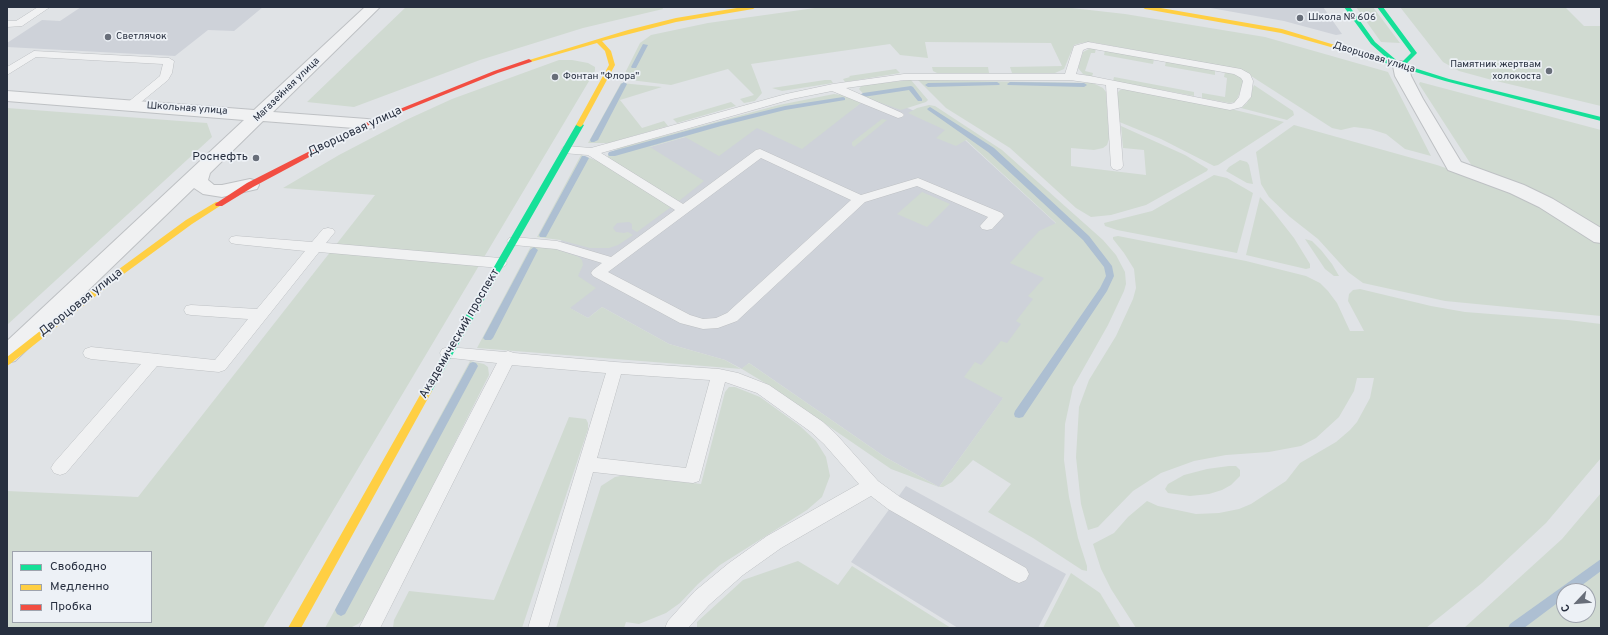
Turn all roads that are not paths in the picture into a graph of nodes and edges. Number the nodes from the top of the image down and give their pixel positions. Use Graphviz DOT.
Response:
graph roads {
  1 [pos="45,7"];
  2 [pos="373,7"];
  3 [pos="753,7"];
  4 [pos="1145,7"];
  5 [pos="1347,7"];
  6 [pos="1380,7"];
  7 [pos="7,24"];
  8 [pos="598,40"];
  9 [pos="1401,66"];
  10 [pos="7,72"];
  11 [pos="1070,77"];
  12 [pos="1111,84"];
  13 [pos="833,87"];
  14 [pos="7,96"];
  15 [pos="131,105"];
  16 [pos="261,115"];
  17 [pos="898,115"];
  18 [pos="1601,119"];
  19 [pos="367,124"];
  20 [pos="567,150"];
  21 [pos="591,152"];
  22 [pos="1117,166"];
  23 [pos="201,173"];
  24 [pos="250,185"];
  25 [pos="860,199"];
  26 [pos="684,210"];
  27 [pos="986,226"];
  28 [pos="328,232"];
  29 [pos="1601,237"];
  30 [pos="236,240"];
  31 [pos="514,241"];
  32 [pos="316,248"];
  33 [pos="613,262"];
  34 [pos="500,264"];
  35 [pos="191,310"];
  36 [pos="261,315"];
  37 [pos="91,353"];
  38 [pos="448,353"];
  39 [pos="7,355"];
  40 [pos="508,357"];
  41 [pos="154,359"];
  42 [pos="7,362"];
  43 [pos="615,368"];
  44 [pos="719,375"];
  45 [pos="587,464"];
  46 [pos="60,468"];
  47 [pos="872,486"];
  48 [pos="1019,574"];
  49 [pos="294,628"];
  50 [pos="369,628"];
  51 [pos="538,628"];
  52 [pos="675,628"];
  1 -- 7 [label="lane"];
  2 -- 16 [label="street, Магазейная улица"];
  3 -- 8 [label="main road, Дворцовая улица"];
  4 -- 9 [label="main road, Дворцовая улица"];
  5 -- 9 [label="main road"];
  6 -- 9 [label="main road"];
  8 -- 19 [label="main road, Дворцовая улица"];
  8 -- 20 [label="main road, Академический проспект"];
  9 -- 18 [label="main road, Дворцовая улица"];
  9 -- 29 [label="street"];
  10 -- 15 [label="lane"];
  11 -- 12 [label="lane"];
  11 -- 12 [label="lane"];
  11 -- 13 [label="lane"];
  12 -- 22 [label="lane"];
  13 -- 17 [label="lane"];
  13 -- 21 [label="lane"];
  14 -- 15 [label="street, Школьная улица"];
  15 -- 16 [label="street, Школьная улица"];
  16 -- 19 [label="street, Школьная улица"];
  16 -- 23 [label="street, Магазейная улица"];
  19 -- 24 [label="main road, Дворцовая улица"];
  20 -- 21 [label="lane"];
  20 -- 31 [label="main road, Академический проспект"];
  21 -- 26 [label="lane"];
  23 -- 24 [label="street"];
  23 -- 39 [label="street, Магазейная улица"];
  24 -- 42 [label="main road, Дворцовая улица"];
  25 -- 26 [label="lane"];
  25 -- 27 [label="lane"];
  25 -- 33 [label="lane"];
  26 -- 33 [label="lane"];
  28 -- 32 [label="lane"];
  30 -- 32 [label="lane"];
  31 -- 33 [label="lane"];
  31 -- 34 [label="main road, Академический проспект"];
  32 -- 34 [label="lane"];
  32 -- 36 [label="lane"];
  34 -- 38 [label="main road, Академический проспект"];
  35 -- 36 [label="lane"];
  36 -- 41 [label="lane"];
  37 -- 41 [label="lane"];
  38 -- 40 [label="lane"];
  38 -- 49 [label="main road, Академический проспект"];
  40 -- 43 [label="lane"];
  40 -- 50 [label="lane"];
  41 -- 46 [label="lane"];
  43 -- 44 [label="lane"];
  43 -- 45 [label="lane"];
  44 -- 45 [label="lane"];
  44 -- 47 [label="lane"];
  45 -- 51 [label="lane"];
  47 -- 48 [label="lane"];
  47 -- 52 [label="lane"];
}
